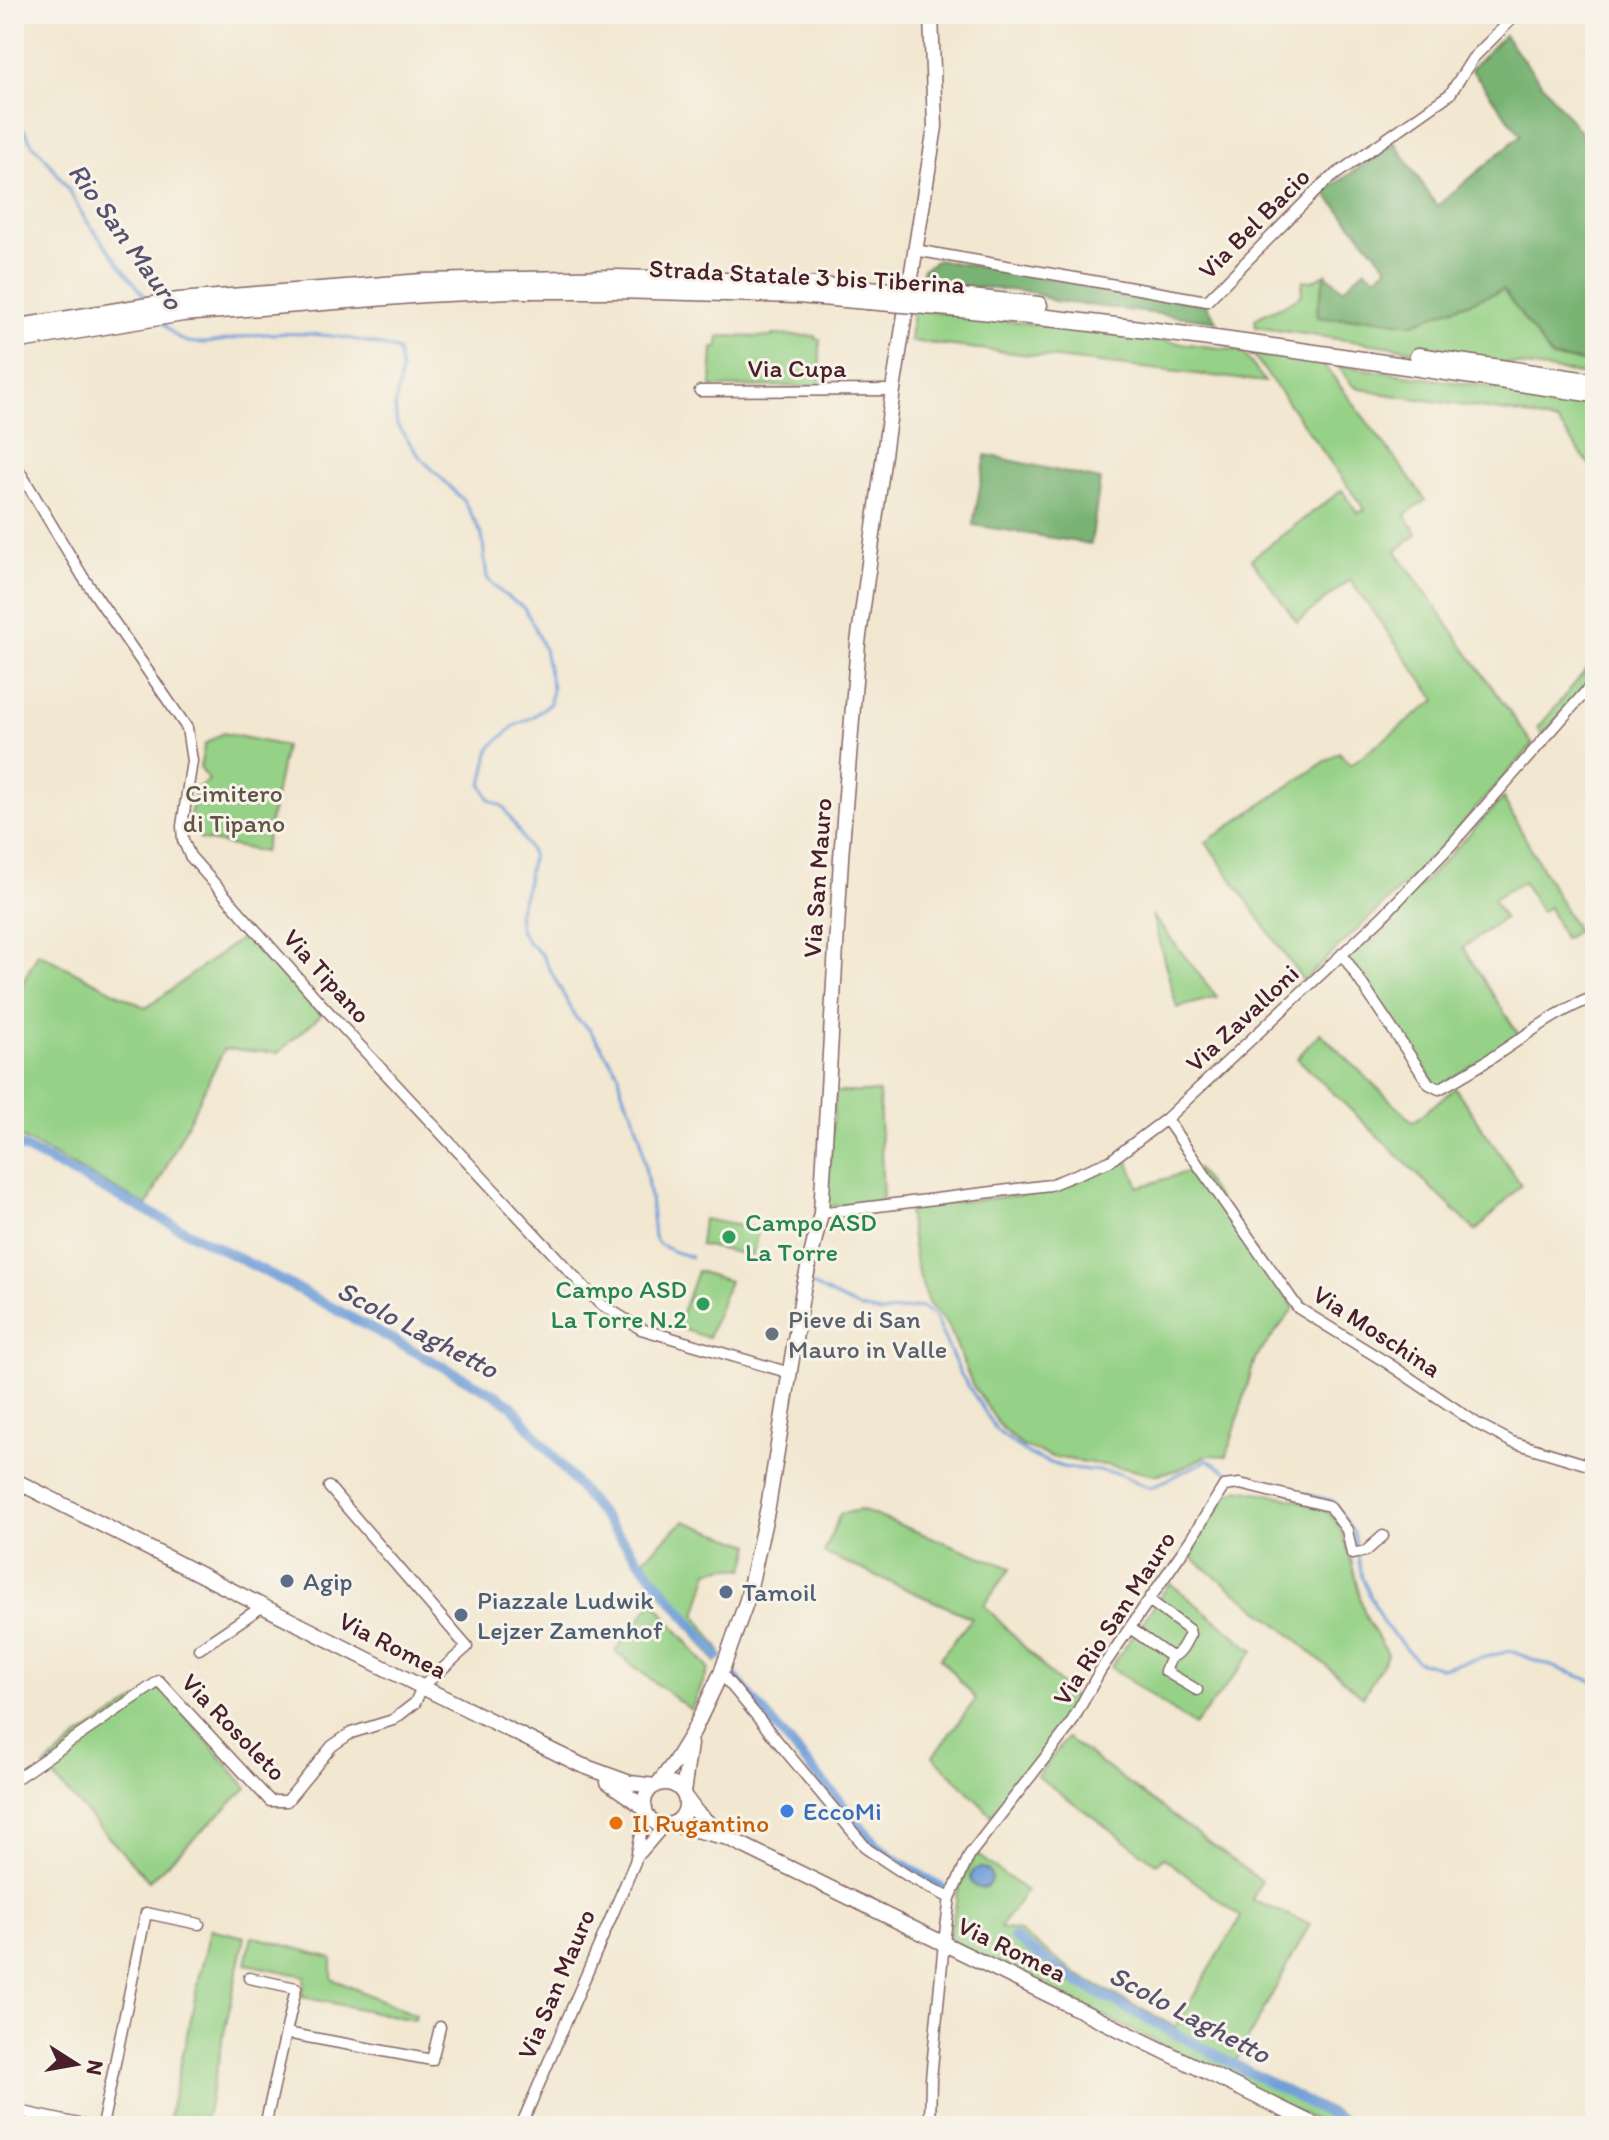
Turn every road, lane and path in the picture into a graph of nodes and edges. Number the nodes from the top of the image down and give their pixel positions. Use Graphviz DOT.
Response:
graph roads {
  1 [pos="931,14"];
  2 [pos="1515,15"];
  3 [pos="915,250"];
  4 [pos="136,313"];
  5 [pos="14,328"];
  6 [pos="14,341"];
  7 [pos="1359,354"];
  8 [pos="1595,382"];
  9 [pos="893,390"];
  10 [pos="700,391"];
  11 [pos="1595,394"];
  12 [pos="14,462"];
  13 [pos="1595,681"];
  14 [pos="1342,954"];
  15 [pos="1595,997"];
  16 [pos="1166,1119"];
  17 [pos="821,1213"];
  18 [pos="790,1373"];
  19 [pos="1595,1467"];
  20 [pos="14,1480"];
  21 [pos="329,1487"];
  22 [pos="1383,1536"];
  23 [pos="1149,1600"];
  24 [pos="263,1606"];
  25 [pos="1130,1628"];
  26 [pos="199,1649"];
  27 [pos="1171,1657"];
  28 [pos="721,1673"];
  29 [pos="422,1687"];
  30 [pos="1197,1690"];
  31 [pos="693,1732"];
  32 [pos="581,1765"];
  33 [pos="14,1780"];
  34 [pos="656,1785"];
  35 [pos="684,1795"];
  36 [pos="646,1810"];
  37 [pos="668,1824"];
  38 [pos="728,1838"];
  39 [pos="635,1862"];
  40 [pos="950,1898"];
  41 [pos="199,1924"];
  42 [pos="944,1942"];
  43 [pos="249,1978"];
  44 [pos="440,2027"];
  45 [pos="286,2033"];
  46 [pos="14,2110"];
  47 [pos="88,2126"];
  48 [pos="102,2126"];
  49 [pos="265,2126"];
  50 [pos="521,2126"];
  51 [pos="930,2126"];
  52 [pos="1317,2126"];
  1 -- 3 [label="main road, Via San Mauro"];
  2 -- 3 [label="street, Via Bel Bacio"];
  3 -- 9 [label="main road, Via San Mauro"];
  4 -- 5 [label="highway, Strada Statale 3 bis Tiberina"];
  4 -- 6 [label="highway, Strada Statale 3 bis Tiberina"];
  4 -- 7 [label="highway, Strada Statale 3 bis Tiberina, bridge"];
  7 -- 8 [label="highway, Strada Statale 3 bis Tiberina"];
  7 -- 11 [label="highway, Strada Statale 3 bis Tiberina"];
  9 -- 10 [label="street, Via Cupa"];
  9 -- 17 [label="main road, Via San Mauro"];
  12 -- 18 [label="street, Via Tipano"];
  13 -- 14 [label="street, Via Zavalloni"];
  14 -- 15 [label="street"];
  14 -- 16 [label="street, Via Zavalloni"];
  16 -- 17 [label="street, Via Zavalloni"];
  16 -- 19 [label="street, Via Moschina"];
  17 -- 18 [label="main road, Via San Mauro"];
  18 -- 28 [label="main road, Via San Mauro"];
  20 -- 24 [label="main road, Via Romea"];
  21 -- 29 [label="street, Via Rosoleto"];
  22 -- 23 [label="street, Via Rio San Mauro"];
  23 -- 25 [label="street, Via Rio San Mauro"];
  23 -- 27 [label="street"];
  24 -- 26 [label="street"];
  24 -- 29 [label="main road, Via Romea"];
  25 -- 27 [label="street"];
  25 -- 40 [label="street, Via Rio San Mauro"];
  27 -- 30 [label="street"];
  28 -- 31 [label="main road, Via San Mauro"];
  28 -- 40 [label="street"];
  29 -- 32 [label="main road, Via Romea"];
  29 -- 33 [label="street, Via Rosoleto"];
  31 -- 34 [label="main road, Via San Mauro"];
  31 -- 35 [label="main road, Via San Mauro"];
  32 -- 34 [label="main road, Via Romea"];
  32 -- 36 [label="main road, Via Romea"];
  34 -- 35 [label="main road"];
  34 -- 36 [label="main road"];
  35 -- 37 [label="main road"];
  35 -- 38 [label="main road, Via Romea"];
  36 -- 37 [label="main road"];
  36 -- 39 [label="street, Via San Mauro"];
  37 -- 38 [label="main road, Via Romea"];
  37 -- 39 [label="street, Via San Mauro"];
  38 -- 42 [label="main road, Via Romea"];
  39 -- 50 [label="street, Via San Mauro"];
  40 -- 42 [label="street, Via Rio San Mauro"];
  41 -- 48 [label="street"];
  42 -- 51 [label="street, Via Rio San Mauro"];
  42 -- 52 [label="main road, Via Romea"];
  43 -- 45 [label="street"];
  44 -- 45 [label="street"];
  45 -- 49 [label="street"];
  46 -- 47 [label="street"];
}
